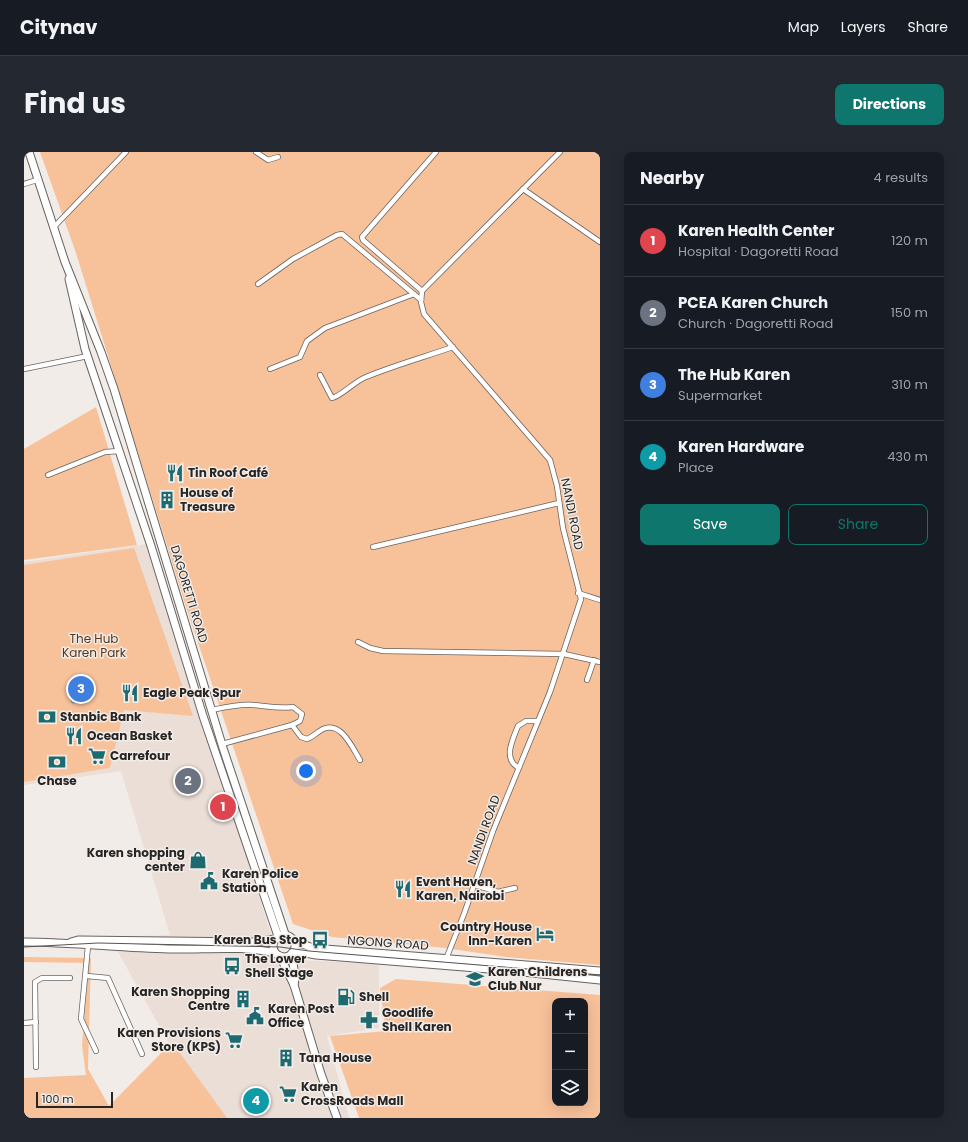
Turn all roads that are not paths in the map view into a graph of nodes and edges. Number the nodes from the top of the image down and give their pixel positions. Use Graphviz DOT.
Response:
graph roads {
  1 [pos="29,152"];
  2 [pos="126,152"];
  3 [pos="256,152"];
  4 [pos="436,152"];
  5 [pos="560,152"];
  6 [pos="278,157"];
  7 [pos="37,180"];
  8 [pos="24,184"];
  9 [pos="523,189"];
  10 [pos="53,228"];
  11 [pos="600,242"];
  12 [pos="65,262"];
  13 [pos="258,284"];
  14 [pos="422,291"];
  15 [pos="414,294"];
  16 [pos="422,300"];
  17 [pos="453,347"];
  18 [pos="101,352"];
  19 [pos="88,356"];
  20 [pos="24,369"];
  21 [pos="270,369"];
  22 [pos="320,375"];
  23 [pos="120,451"];
  24 [pos="48,475"];
  25 [pos="559,504"];
  26 [pos="373,548"];
  27 [pos="578,593"];
  28 [pos="600,600"];
  29 [pos="358,642"];
  30 [pos="564,654"];
  31 [pos="594,660"];
  32 [pos="600,662"];
  33 [pos="587,680"];
  34 [pos="212,710"];
  35 [pos="538,721"];
  36 [pos="292,725"];
  37 [pos="222,744"];
  38 [pos="360,760"];
  39 [pos="519,768"];
  40 [pos="475,885"];
  41 [pos="515,888"];
  42 [pos="279,936"];
  43 [pos="294,941"];
  44 [pos="24,942"];
  45 [pos="71,942"];
  46 [pos="142,944"];
  47 [pos="88,946"];
  48 [pos="293,952"];
  49 [pos="278,954"];
  50 [pos="446,959"];
  51 [pos="600,971"];
  52 [pos="87,976"];
  53 [pos="70,978"];
  54 [pos="600,980"];
  55 [pos="294,985"];
  56 [pos="36,1022"];
  57 [pos="24,1023"];
  58 [pos="96,1051"];
  59 [pos="142,1054"];
  60 [pos="36,1067"];
  61 [pos="337,1118"];
  1 -- 7 [label="main road, DAGORETTI ROAD"];
  2 -- 10 [label="street"];
  3 -- 6 [label="street"];
  4 -- 14 [label="street"];
  5 -- 9 [label="street"];
  7 -- 8 [label="street"];
  7 -- 10 [label="main road, DAGORETTI ROAD"];
  9 -- 11 [label="street"];
  9 -- 14 [label="street"];
  10 -- 12 [label="main road, DAGORETTI ROAD"];
  12 -- 18 [label="main road, DAGORETTI ROAD"];
  12 -- 19 [label="main road, DAGORETTI ROAD"];
  13 -- 15 [label="street"];
  14 -- 16 [label="street, NANDI ROAD"];
  15 -- 16 [label="street"];
  15 -- 21 [label="street"];
  16 -- 17 [label="street, NANDI ROAD"];
  17 -- 22 [label="street"];
  17 -- 25 [label="street, NANDI ROAD"];
  18 -- 19 [label="main road"];
  18 -- 34 [label="main road, DAGORETTI ROAD"];
  19 -- 20 [label="street"];
  19 -- 23 [label="main road, DAGORETTI ROAD"];
  23 -- 24 [label="street"];
  23 -- 42 [label="main road, DAGORETTI ROAD"];
  25 -- 26 [label="street"];
  25 -- 27 [label="street, NANDI ROAD"];
  27 -- 28 [label="street"];
  27 -- 30 [label="street, NANDI ROAD"];
  29 -- 30 [label="street"];
  30 -- 31 [label="street"];
  30 -- 35 [label="street, NANDI ROAD"];
  31 -- 32 [label="street"];
  31 -- 33 [label="street"];
  34 -- 36 [label="street"];
  34 -- 37 [label="main road, DAGORETTI ROAD"];
  35 -- 39 [label="street, NANDI ROAD"];
  35 -- 39 [label="street"];
  36 -- 37 [label="street"];
  36 -- 38 [label="street"];
  37 -- 42 [label="main road, DAGORETTI ROAD"];
  39 -- 40 [label="street, NANDI ROAD"];
  40 -- 41 [label="street"];
  40 -- 50 [label="street, NANDI ROAD"];
  42 -- 43 [label="main road"];
  42 -- 46 [label="main road"];
  42 -- 49 [label="main road"];
  43 -- 48 [label="main road"];
  43 -- 50 [label="main road, NGONG ROAD"];
  44 -- 45 [label="main road"];
  45 -- 46 [label="main road"];
  45 -- 47 [label="main road"];
  46 -- 47 [label="main road"];
  46 -- 49 [label="main road"];
  47 -- 52 [label="street"];
  48 -- 49 [label="main road"];
  48 -- 54 [label="main road, NGONG ROAD"];
  48 -- 55 [label="main road"];
  49 -- 55 [label="main road"];
  50 -- 51 [label="main road, NGONG ROAD"];
  52 -- 58 [label="street"];
  52 -- 59 [label="street"];
  53 -- 56 [label="street"];
  55 -- 61 [label="main road"];
  56 -- 57 [label="street"];
  56 -- 60 [label="street"];
}
